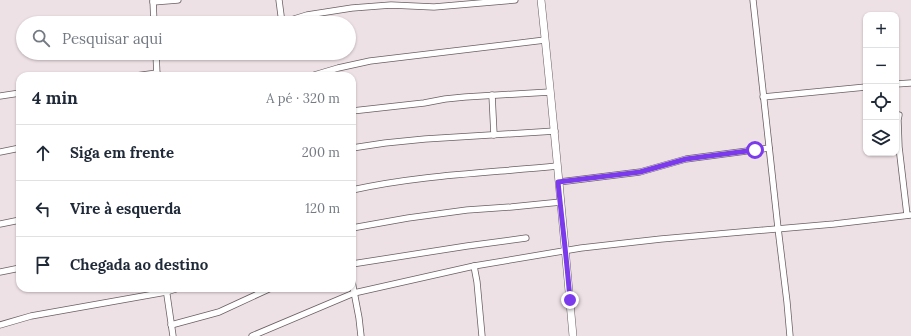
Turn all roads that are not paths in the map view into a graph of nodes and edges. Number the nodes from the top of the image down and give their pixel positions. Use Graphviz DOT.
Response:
graph roads {
  1 [pos="178,0"];
  2 [pos="280,0"];
  3 [pos="515,0"];
  4 [pos="541,0"];
  5 [pos="753,0"];
  6 [pos="153,1"];
  7 [pos="391,2"];
  8 [pos="154,16"];
  9 [pos="281,16"];
  10 [pos="304,16"];
  11 [pos="545,40"];
  12 [pos="156,60"];
  13 [pos="157,72"];
  14 [pos="325,72"];
  15 [pos="911,83"];
  16 [pos="899,84"];
  17 [pos="863,87"];
  18 [pos="550,92"];
  19 [pos="16,94"];
  20 [pos="492,95"];
  21 [pos="0,96"];
  22 [pos="763,97"];
  23 [pos="356,111"];
  24 [pos="898,120"];
  25 [pos="555,131"];
  26 [pos="494,135"];
  27 [pos="356,147"];
  28 [pos="769,148"];
  29 [pos="16,149"];
  30 [pos="0,152"];
  31 [pos="557,166"];
  32 [pos="558,182"];
  33 [pos="356,189"];
  34 [pos="560,202"];
  35 [pos="909,215"];
  36 [pos="16,221"];
  37 [pos="0,224"];
  38 [pos="356,227"];
  39 [pos="778,228"];
  40 [pos="526,238"];
  41 [pos="566,250"];
  42 [pos="356,263"];
  43 [pos="474,266"];
  44 [pos="16,269"];
  45 [pos="0,272"];
  46 [pos="156,292"];
  47 [pos="166,292"];
  48 [pos="262,292"];
  49 [pos="354,293"];
  50 [pos="0,325"];
  51 [pos="171,325"];
  52 [pos="173,336"];
  53 [pos="252,336"];
  54 [pos="361,336"];
  55 [pos="482,336"];
  56 [pos="573,336"];
  57 [pos="790,336"];
  1 -- 6 [label="street"];
  2 -- 9 [label="street"];
  3 -- 7 [label="street"];
  4 -- 11 [label="street"];
  5 -- 22 [label="street"];
  6 -- 8 [label="street"];
  7 -- 10 [label="street"];
  11 -- 14 [label="street"];
  11 -- 18 [label="street"];
  12 -- 13 [label="street"];
  15 -- 16 [label="street"];
  17 -- 22 [label="street"];
  18 -- 20 [label="street"];
  18 -- 25 [label="street"];
  19 -- 21 [label="street"];
  20 -- 23 [label="street"];
  20 -- 26 [label="street"];
  22 -- 28 [label="street"];
  24 -- 35 [label="street"];
  25 -- 26 [label="street"];
  25 -- 31 [label="street"];
  26 -- 27 [label="street"];
  28 -- 32 [label="street"];
  28 -- 39 [label="street"];
  29 -- 30 [label="street"];
  31 -- 32 [label="street"];
  31 -- 33 [label="street"];
  32 -- 34 [label="street"];
  34 -- 38 [label="street"];
  34 -- 41 [label="street"];
  35 -- 39 [label="street"];
  36 -- 37 [label="street"];
  39 -- 41 [label="street"];
  39 -- 57 [label="street"];
  40 -- 42 [label="street"];
  41 -- 43 [label="street"];
  41 -- 56 [label="street"];
  43 -- 49 [label="street"];
  43 -- 55 [label="street"];
  44 -- 45 [label="street"];
  46 -- 50 [label="street"];
  47 -- 51 [label="street"];
  48 -- 51 [label="street"];
  49 -- 53 [label="street"];
  49 -- 54 [label="street"];
  51 -- 52 [label="street"];
}
